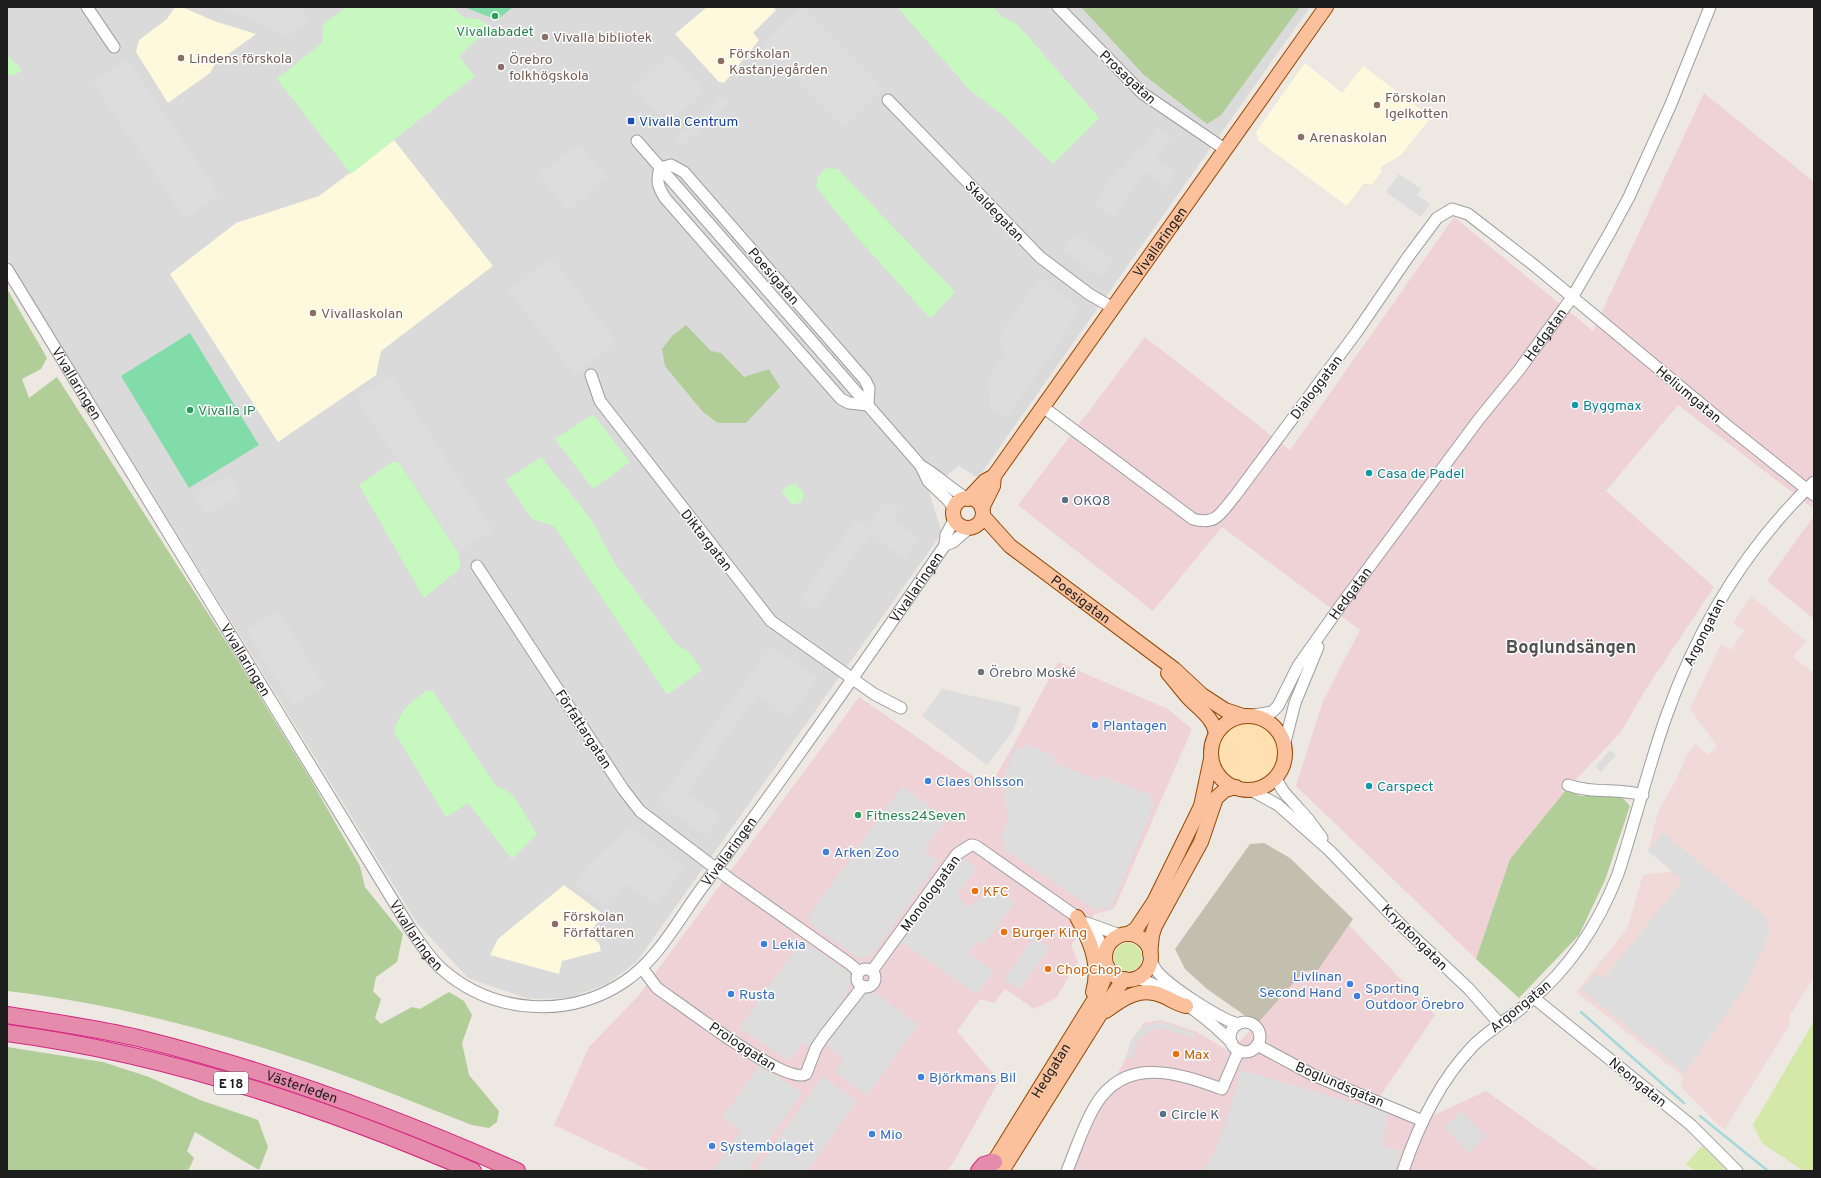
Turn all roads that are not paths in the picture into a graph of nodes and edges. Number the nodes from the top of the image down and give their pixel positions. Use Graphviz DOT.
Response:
graph roads {
  1 [pos="87,7"];
  2 [pos="1058,7"];
  3 [pos="1326,7"];
  4 [pos="1710,7"];
  5 [pos="114,47"];
  6 [pos="888,100"];
  7 [pos="637,141"];
  8 [pos="1226,150"];
  9 [pos="660,168"];
  10 [pos="7,269"];
  11 [pos="1573,296"];
  12 [pos="1114,308"];
  13 [pos="591,375"];
  14 [pos="868,405"];
  15 [pos="1043,407"];
  16 [pos="921,466"];
  17 [pos="994,476"];
  18 [pos="1811,489"];
  19 [pos="967,498"];
  20 [pos="983,512"];
  21 [pos="954,514"];
  22 [pos="971,528"];
  23 [pos="945,545"];
  24 [pos="1010,546"];
  25 [pos="477,566"];
  26 [pos="1325,629"];
  27 [pos="1151,653"];
  28 [pos="852,678"];
  29 [pos="902,708"];
  30 [pos="1246,716"];
  31 [pos="1216,734"];
  32 [pos="1284,746"];
  33 [pos="1211,758"];
  34 [pos="1276,776"];
  35 [pos="1568,785"];
  36 [pos="1242,788"];
  37 [pos="1643,795"];
  38 [pos="1330,850"];
  39 [pos="717,868"];
  40 [pos="1077,917"];
  41 [pos="1124,935"];
  42 [pos="1106,953"];
  43 [pos="1150,956"];
  44 [pos="642,968"];
  45 [pos="1108,968"];
  46 [pos="872,971"];
  47 [pos="859,972"];
  48 [pos="1131,979"];
  49 [pos="863,986"];
  50 [pos="1534,998"];
  51 [pos="1186,1006"];
  52 [pos="1094,1011"];
  53 [pos="7,1015"];
  54 [pos="1499,1023"];
  55 [pos="1238,1024"];
  56 [pos="7,1033"];
  57 [pos="1257,1045"];
  58 [pos="1236,1047"];
  59 [pos="1423,1121"];
  60 [pos="995,1168"];
  61 [pos="1403,1169"];
  62 [pos="473,1171"];
  63 [pos="517,1171"];
  64 [pos="979,1171"];
  65 [pos="1068,1171"];
  66 [pos="1737,1171"];
  1 -- 5 [label="street"];
  2 -- 8 [label="street, Prosagatan"];
  3 -- 8 [label="main road, Vivallaringen"];
  4 -- 11 [label="street, Hedgatan"];
  6 -- 12 [label="street, Skaldegatan"];
  7 -- 9 [label="street, Poesigatan"];
  8 -- 12 [label="main road, Vivallaringen"];
  9 -- 14 [label="street, Poesigatan"];
  9 -- 14 [label="street"];
  10 -- 44 [label="street, Vivallaringen"];
  11 -- 15 [label="street, Dialoggatan"];
  11 -- 18 [label="street, Heliumgatan"];
  11 -- 26 [label="street, Hedgatan"];
  12 -- 15 [label="main road, Vivallaringen"];
  13 -- 28 [label="street, Diktargatan"];
  14 -- 16 [label="street, Poesigatan"];
  15 -- 17 [label="main road, Vivallaringen"];
  16 -- 19 [label="street, Poesigatan"];
  16 -- 21 [label="street, Poesigatan"];
  17 -- 19 [label="main road, Vivallaringen"];
  17 -- 20 [label="main road, Vivallaringen"];
  18 -- 37 [label="street, Argongatan"];
  19 -- 20 [label="main road"];
  19 -- 21 [label="main road"];
  20 -- 22 [label="main road"];
  20 -- 24 [label="main road, Poesigatan"];
  21 -- 22 [label="main road"];
  21 -- 23 [label="street, Vivallaringen"];
  22 -- 23 [label="street, Vivallaringen"];
  22 -- 24 [label="main road, Poesigatan"];
  23 -- 28 [label="street, Vivallaringen"];
  24 -- 27 [label="main road, Poesigatan"];
  25 -- 39 [label="street, Författargatan"];
  26 -- 30 [label="street, Hedgatan"];
  26 -- 32 [label="street, Hedgatan"];
  27 -- 30 [label="main road, Poesigatan"];
  27 -- 31 [label="main road, Poesigatan"];
  28 -- 29 [label="street, Diktargatan"];
  28 -- 39 [label="street, Vivallaringen"];
  30 -- 31 [label="main road"];
  30 -- 32 [label="main road"];
  31 -- 33 [label="main road"];
  32 -- 34 [label="main road"];
  33 -- 36 [label="main road"];
  33 -- 41 [label="main road"];
  34 -- 36 [label="main road"];
  34 -- 38 [label="street, Kryptongatan"];
  35 -- 37 [label="street"];
  36 -- 38 [label="street, Kryptongatan"];
  36 -- 43 [label="main road"];
  37 -- 50 [label="street, Argongatan"];
  38 -- 54 [label="street, Kryptongatan"];
  39 -- 44 [label="street, Vivallaringen"];
  39 -- 47 [label="street"];
  40 -- 41 [label="street, Monologgatan"];
  40 -- 42 [label="street, Monologgatan"];
  40 -- 46 [label="street, Monologgatan"];
  40 -- 52 [label="main road"];
  41 -- 42 [label="main road"];
  41 -- 43 [label="main road"];
  42 -- 45 [label="main road"];
  43 -- 48 [label="main road"];
  43 -- 55 [label="street"];
  44 -- 49 [label="street, Prologgatan"];
  45 -- 48 [label="main road"];
  45 -- 52 [label="main road, Hedgatan"];
  46 -- 47 [label="street"];
  46 -- 49 [label="street"];
  47 -- 49 [label="street"];
  48 -- 51 [label="street"];
  48 -- 52 [label="main road, Hedgatan"];
  50 -- 54 [label="street, Argongatan"];
  50 -- 66 [label="street, Neongatan"];
  51 -- 52 [label="main road"];
  51 -- 58 [label="street"];
  52 -- 60 [label="main road, Hedgatan"];
  53 -- 63 [label="highway, Västerleden / E 18"];
  54 -- 59 [label="street, Argongatan"];
  55 -- 57 [label="street"];
  55 -- 58 [label="street"];
  56 -- 62 [label="highway, Västerleden / E 18"];
  57 -- 58 [label="street"];
  57 -- 59 [label="street, Boglundsgatan"];
  58 -- 65 [label="street"];
  59 -- 61 [label="street, Argongatan"];
  60 -- 64 [label="highway"];
}
